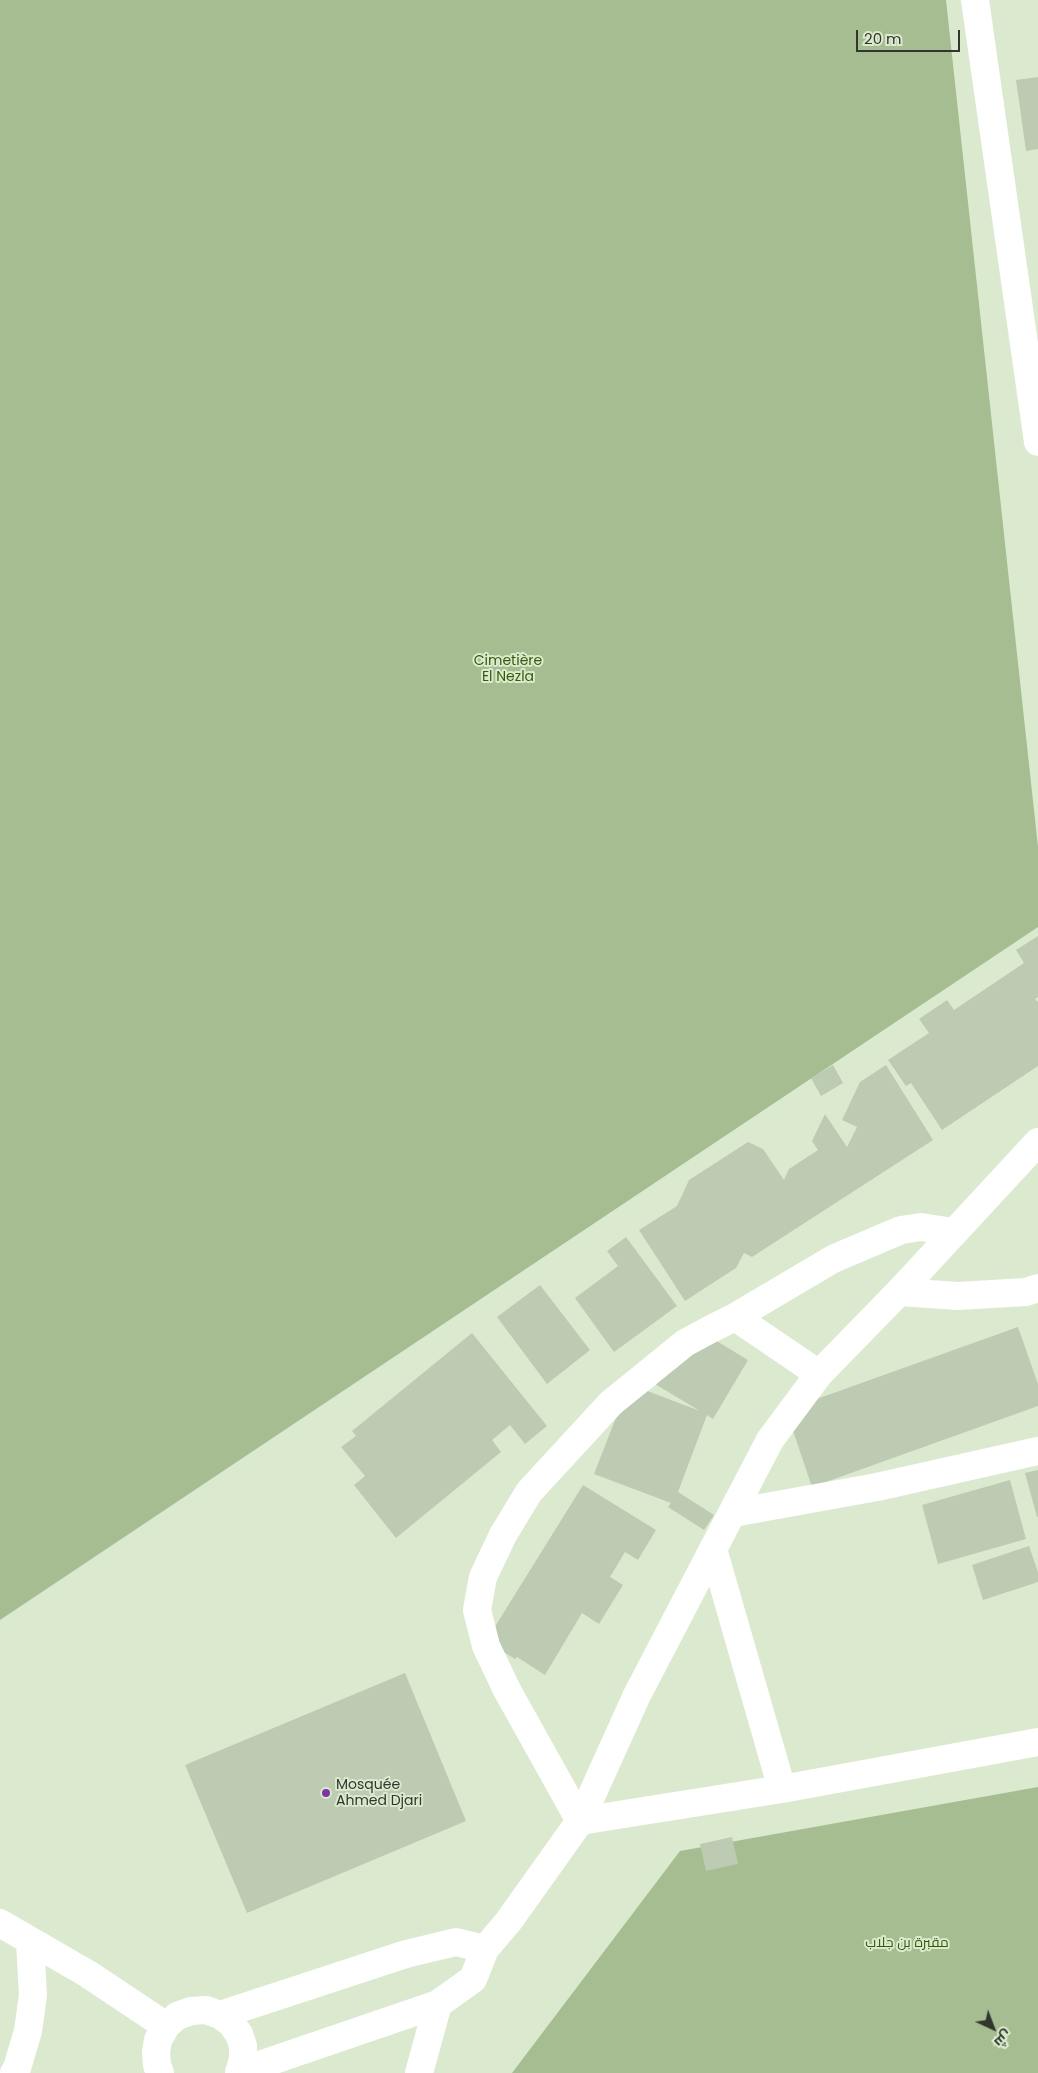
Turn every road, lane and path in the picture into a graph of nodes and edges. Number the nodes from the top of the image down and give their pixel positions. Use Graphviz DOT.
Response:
graph roads {
  1 [pos="975,0"];
  2 [pos="1032,356"];
  3 [pos="1038,442"];
  4 [pos="1038,1142"];
  5 [pos="953,1232"];
  6 [pos="1038,1288"];
  7 [pos="899,1292"];
  8 [pos="735,1317"];
  9 [pos="820,1374"];
  10 [pos="1038,1451"];
  11 [pos="733,1513"];
  12 [pos="714,1549"];
  13 [pos="1038,1742"];
  14 [pos="782,1789"];
  15 [pos="580,1821"];
  16 [pos="0,1923"];
  17 [pos="30,1941"];
  18 [pos="485,1949"];
  19 [pos="438,2004"];
  20 [pos="220,2015"];
  21 [pos="166,2026"];
  22 [pos="14,2073"];
  23 [pos="160,2073"];
  24 [pos="239,2073"];
  25 [pos="419,2073"];
  1 -- 2 [label="street"];
  2 -- 3 [label="street"];
  4 -- 5 [label="street"];
  5 -- 7 [label="street"];
  5 -- 8 [label="street"];
  6 -- 7 [label="street"];
  7 -- 9 [label="street"];
  8 -- 9 [label="street"];
  8 -- 15 [label="street"];
  9 -- 11 [label="street"];
  10 -- 11 [label="street"];
  11 -- 12 [label="street"];
  12 -- 14 [label="street"];
  12 -- 15 [label="street"];
  13 -- 14 [label="street"];
  14 -- 15 [label="street"];
  15 -- 18 [label="street"];
  16 -- 17 [label="street"];
  17 -- 21 [label="street"];
  17 -- 22 [label="street"];
  18 -- 19 [label="street"];
  18 -- 20 [label="street"];
  19 -- 24 [label="street"];
  19 -- 25 [label="street"];
  20 -- 21 [label="street"];
  20 -- 24 [label="street"];
  21 -- 23 [label="street"];
}
